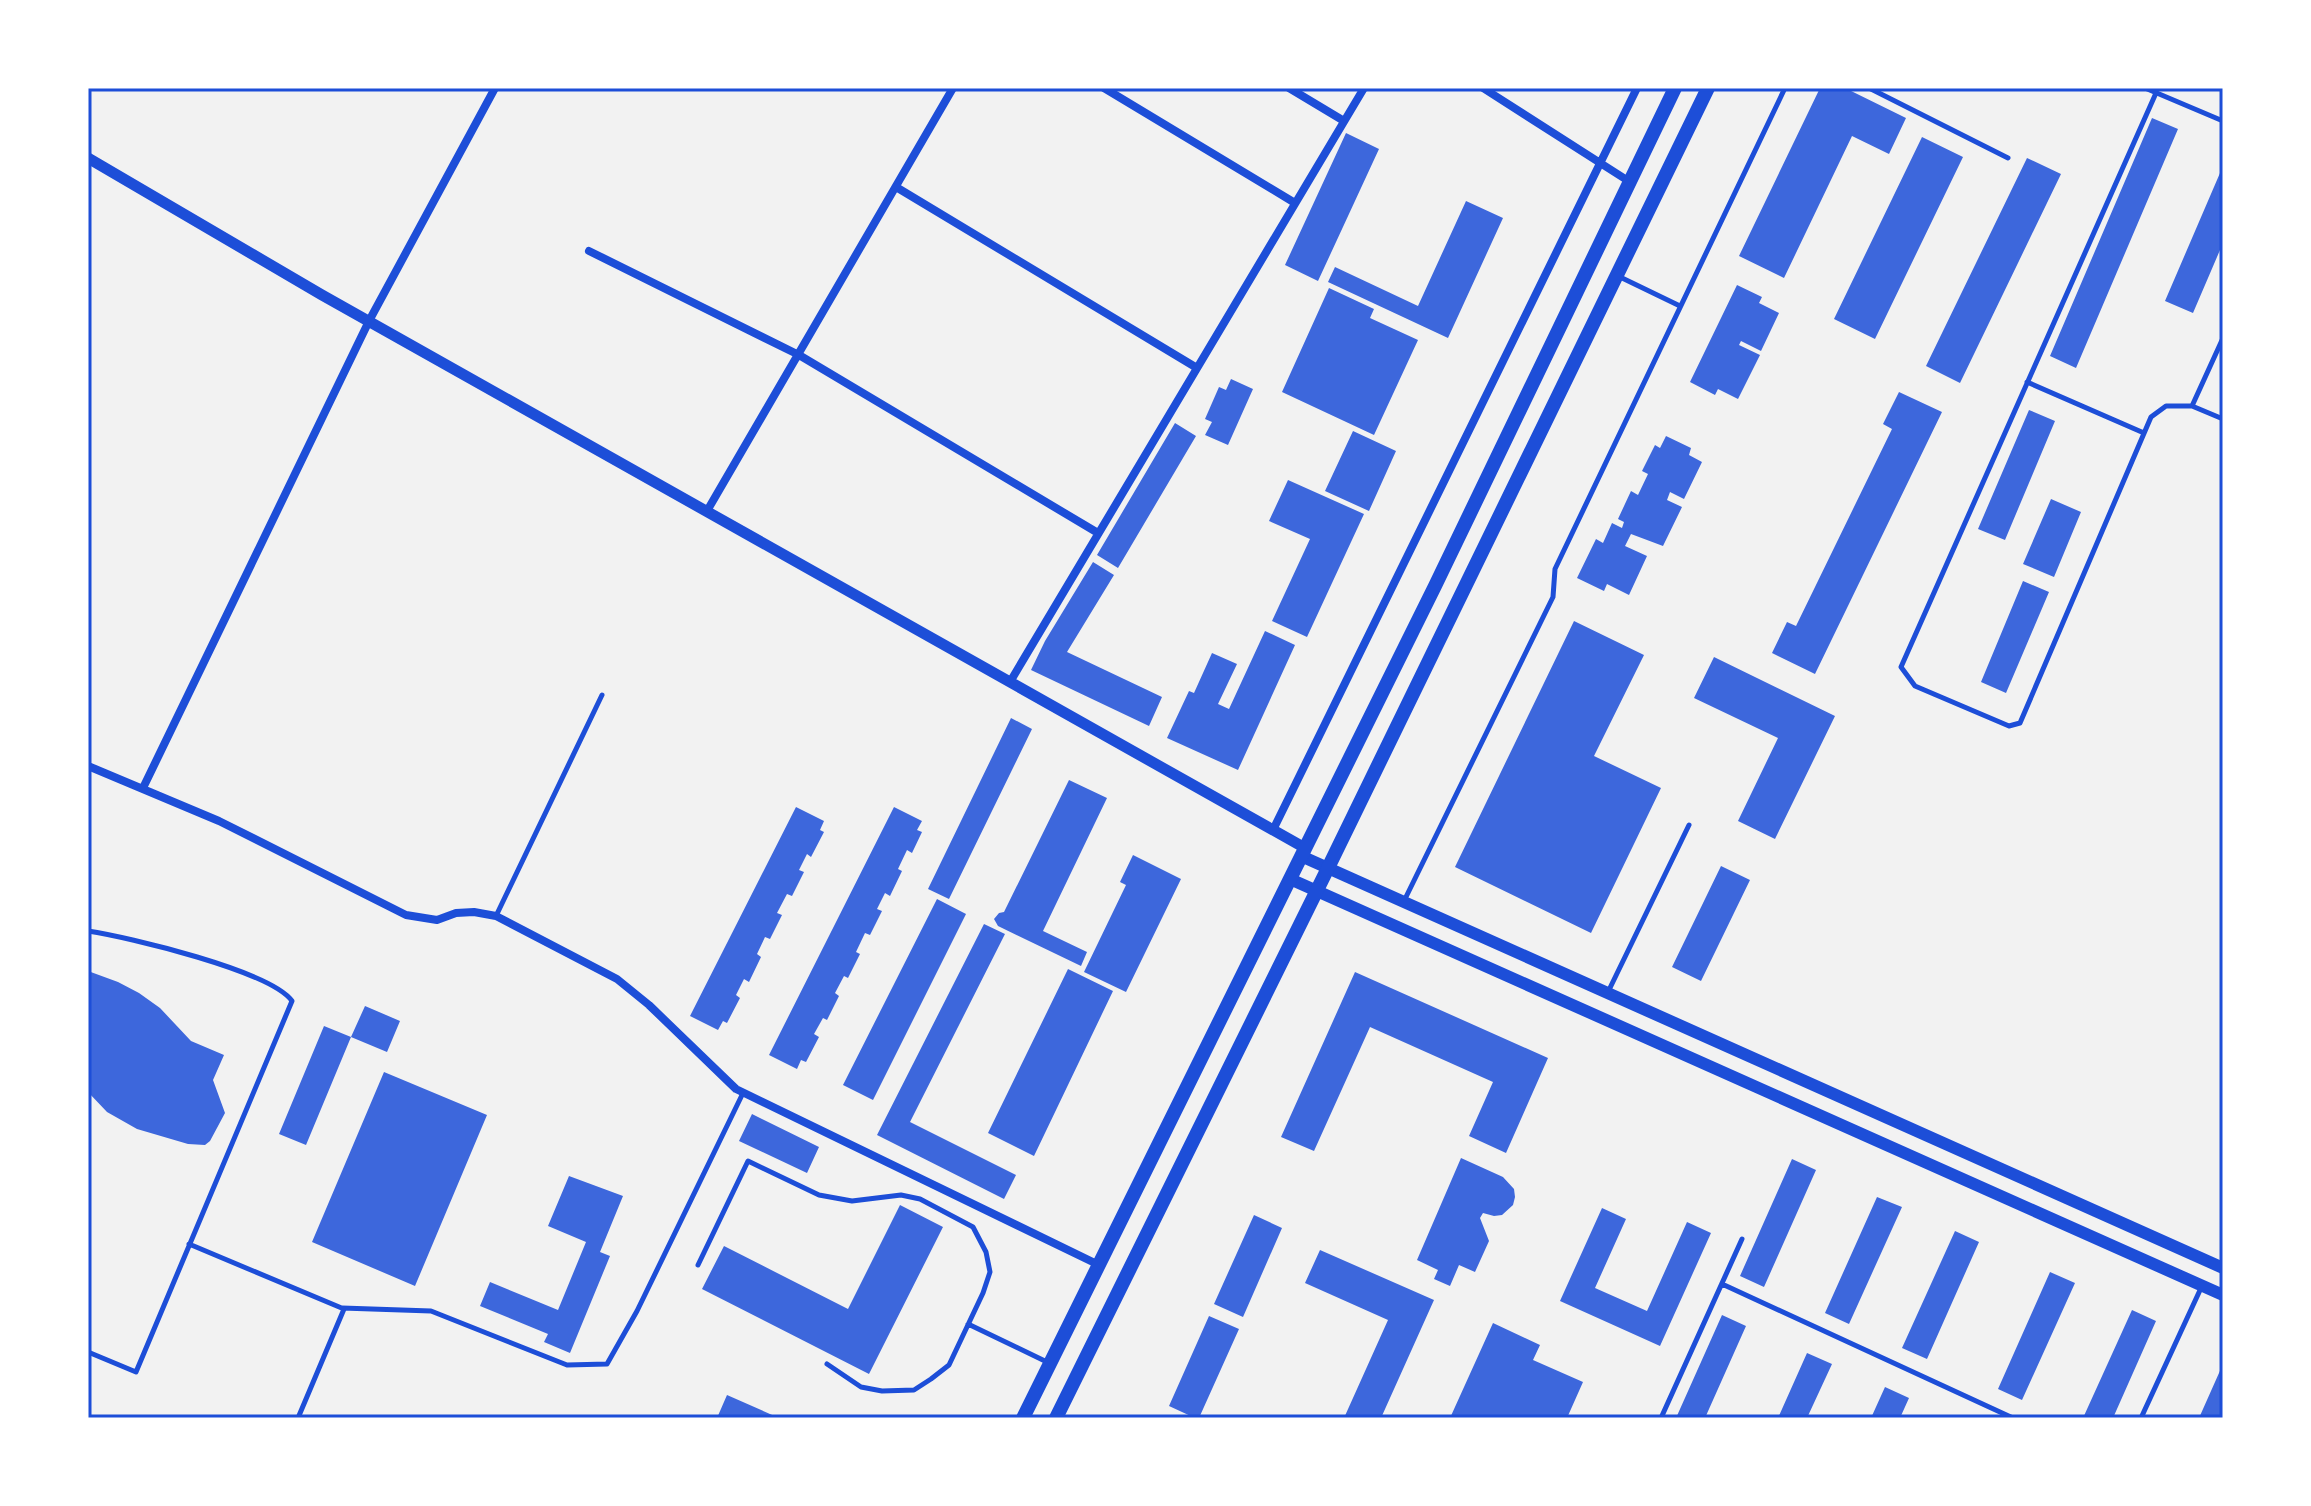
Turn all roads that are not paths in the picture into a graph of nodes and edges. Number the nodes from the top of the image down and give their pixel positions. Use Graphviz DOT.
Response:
graph roads {
  1 [pos="495,88"];
  2 [pos="953,88"];
  3 [pos="1104,88"];
  4 [pos="1289,88"];
  5 [pos="1364,88"];
  6 [pos="1483,88"];
  7 [pos="1637,88"];
  8 [pos="1675,88"];
  9 [pos="1708,88"];
  10 [pos="1785,88"];
  11 [pos="1869,88"];
  12 [pos="2145,88"];
  13 [pos="2156,93"];
  14 [pos="1344,121"];
  15 [pos="2223,121"];
  16 [pos="88,158"];
  17 [pos="2008,158"];
  18 [pos="1601,164"];
  19 [pos="1630,182"];
  20 [pos="896,187"];
  21 [pos="1295,203"];
  22 [pos="589,251"];
  23 [pos="1617,276"];
  24 [pos="1680,306"];
  25 [pos="369,321"];
  26 [pos="2223,338"];
  27 [pos="799,355"];
  28 [pos="1197,368"];
  29 [pos="2027,382"];
  30 [pos="2192,406"];
  31 [pos="2223,419"];
  32 [pos="2144,433"];
  33 [pos="707,511"];
  34 [pos="1098,533"];
  35 [pos="1010,682"];
  36 [pos="602,695"];
  37 [pos="88,766"];
  38 [pos="143,788"];
  39 [pos="1689,825"];
  40 [pos="1273,830"];
  41 [pos="1303,852"];
  42 [pos="1328,868"];
  43 [pos="1290,879"];
  44 [pos="1317,891"];
  45 [pos="1403,902"];
  46 [pos="496,916"];
  47 [pos="88,931"];
  48 [pos="1608,993"];
  49 [pos="743,1093"];
  50 [pos="1742,1239"];
  51 [pos="189,1244"];
  52 [pos="698,1265"];
  53 [pos="1099,1265"];
  54 [pos="2223,1268"];
  55 [pos="1722,1284"];
  56 [pos="2202,1286"];
  57 [pos="2223,1295"];
  58 [pos="342,1308"];
  59 [pos="968,1324"];
  60 [pos="88,1352"];
  61 [pos="1050,1363"];
  62 [pos="827,1364"];
  63 [pos="298,1418"];
  64 [pos="1023,1418"];
  65 [pos="1056,1418"];
  66 [pos="1661,1418"];
  67 [pos="2013,1418"];
  68 [pos="2141,1418"];
  1 -- 25 [label="street"];
  2 -- 20 [label="street"];
  3 -- 21 [label="street"];
  4 -- 14 [label="street"];
  5 -- 14 [label="street"];
  6 -- 18 [label="street"];
  7 -- 18 [label="street"];
  8 -- 19 [label="main road"];
  9 -- 23 [label="main road"];
  10 -- 24 [label="lane"];
  11 -- 17 [label="lane"];
  12 -- 13 [label="lane"];
  13 -- 15 [label="lane"];
  13 -- 29 [label="lane"];
  14 -- 21 [label="street"];
  16 -- 25 [label="street"];
  18 -- 19 [label="street"];
  18 -- 40 [label="street"];
  19 -- 41 [label="main road"];
  20 -- 27 [label="street"];
  20 -- 28 [label="street"];
  21 -- 28 [label="street"];
  22 -- 27 [label="street"];
  23 -- 24 [label="lane"];
  23 -- 42 [label="main road"];
  24 -- 45 [label="lane"];
  25 -- 33 [label="street"];
  25 -- 38 [label="street"];
  26 -- 30 [label="lane"];
  27 -- 33 [label="street"];
  27 -- 34 [label="street"];
  28 -- 34 [label="street"];
  29 -- 32 [label="lane"];
  29 -- 32 [label="lane"];
  30 -- 31 [label="lane"];
  30 -- 32 [label="lane"];
  33 -- 35 [label="street"];
  34 -- 35 [label="street"];
  35 -- 40 [label="street"];
  36 -- 46 [label="lane"];
  37 -- 38 [label="street"];
  38 -- 46 [label="street"];
  39 -- 48 [label="lane"];
  40 -- 41 [label="street"];
  41 -- 42 [label="main road"];
  41 -- 43 [label="main road"];
  42 -- 44 [label="main road"];
  42 -- 45 [label="main road"];
  43 -- 44 [label="main road"];
  43 -- 53 [label="main road"];
  44 -- 56 [label="main road"];
  44 -- 65 [label="main road"];
  45 -- 48 [label="main road"];
  46 -- 49 [label="street"];
  47 -- 51 [label="lane"];
  48 -- 54 [label="main road"];
  49 -- 53 [label="street"];
  49 -- 58 [label="lane"];
  50 -- 55 [label="lane"];
  51 -- 58 [label="lane"];
  51 -- 60 [label="lane"];
  52 -- 59 [label="lane"];
  53 -- 61 [label="main road"];
  55 -- 66 [label="lane"];
  55 -- 67 [label="lane"];
  56 -- 57 [label="main road"];
  56 -- 68 [label="lane"];
  58 -- 63 [label="lane"];
  59 -- 61 [label="lane"];
  59 -- 62 [label="lane"];
  61 -- 64 [label="main road"];
}
